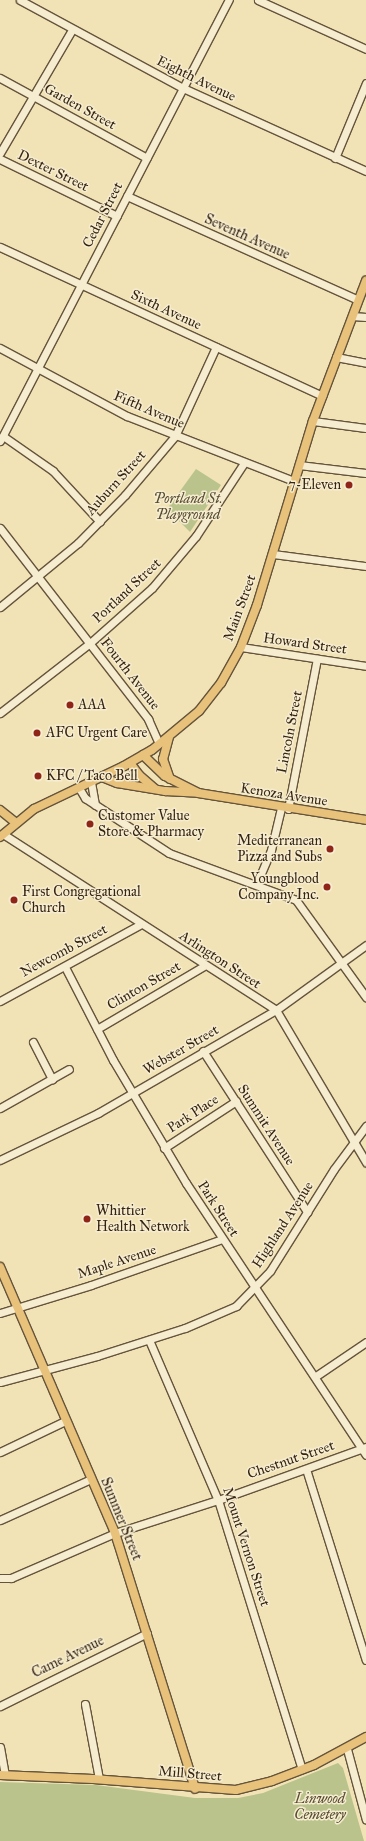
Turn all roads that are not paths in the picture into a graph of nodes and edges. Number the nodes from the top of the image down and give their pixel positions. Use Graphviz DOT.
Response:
graph roads {
  1 [pos="20,0"];
  2 [pos="229,0"];
  3 [pos="258,0"];
  4 [pos="72,30"];
  5 [pos="366,49"];
  6 [pos="0,78"];
  7 [pos="366,83"];
  8 [pos="183,88"];
  9 [pos="33,96"];
  10 [pos="0,153"];
  11 [pos="147,158"];
  12 [pos="335,158"];
  13 [pos="0,159"];
  14 [pos="366,172"];
  15 [pos="127,196"];
  16 [pos="117,216"];
  17 [pos="0,247"];
  18 [pos="366,281"];
  19 [pos="81,285"];
  20 [pos="358,300"];
  21 [pos="352,316"];
  22 [pos="366,317"];
  23 [pos="216,347"];
  24 [pos="0,348"];
  25 [pos="336,357"];
  26 [pos="366,363"];
  27 [pos="38,368"];
  28 [pos="322,396"];
  29 [pos="313,421"];
  30 [pos="366,428"];
  31 [pos="174,436"];
  32 [pos="1,439"];
  33 [pos="244,463"];
  34 [pos="299,465"];
  35 [pos="366,473"];
  36 [pos="294,482"];
  37 [pos="100,522"];
  38 [pos="0,528"];
  39 [pos="273,554"];
  40 [pos="366,566"];
  41 [pos="38,576"];
  42 [pos="0,607"];
  43 [pos="90,644"];
  44 [pos="241,647"];
  45 [pos="317,659"];
  46 [pos="366,666"];
  47 [pos="0,713"];
  48 [pos="168,737"];
  49 [pos="159,744"];
  50 [pos="143,755"];
  51 [pos="130,762"];
  52 [pos="102,777"];
  53 [pos="170,779"];
  54 [pos="91,782"];
  55 [pos="79,788"];
  56 [pos="156,790"];
  57 [pos="198,793"];
  58 [pos="95,805"];
  59 [pos="284,808"];
  60 [pos="0,810"];
  61 [pos="366,820"];
  62 [pos="15,822"];
  63 [pos="2,836"];
  64 [pos="257,883"];
  65 [pos="140,924"];
  66 [pos="366,945"];
  67 [pos="341,962"];
  68 [pos="204,966"];
  69 [pos="65,967"];
  70 [pos="366,997"];
  71 [pos="1,998"];
  72 [pos="276,1010"];
  73 [pos="97,1029"];
  74 [pos="33,1042"];
  75 [pos="203,1051"];
  76 [pos="69,1069"];
  77 [pos="52,1079"];
  78 [pos="132,1094"];
  79 [pos="236,1102"];
  80 [pos="0,1108"];
  81 [pos="366,1126"];
  82 [pos="353,1142"];
  83 [pos="164,1148"];
  84 [pos="366,1152"];
  85 [pos="0,1160"];
  86 [pos="366,1162"];
  87 [pos="307,1212"];
  88 [pos="222,1239"];
  89 [pos="0,1267"];
  90 [pos="255,1288"];
  91 [pos="19,1306"];
  92 [pos="0,1313"];
  93 [pos="149,1340"];
  94 [pos="366,1342"];
  95 [pos="44,1371"];
  96 [pos="316,1376"];
  97 [pos="0,1382"];
  98 [pos="65,1421"];
  99 [pos="365,1450"];
  100 [pos="0,1452"];
  101 [pos="306,1469"];
  102 [pos="91,1479"];
  103 [pos="218,1500"];
  104 [pos="0,1520"];
  105 [pos="115,1533"];
  106 [pos="0,1578"];
  107 [pos="148,1633"];
  108 [pos="366,1659"];
  109 [pos="85,1704"];
  110 [pos="0,1706"];
  111 [pos="366,1737"];
  112 [pos="0,1747"];
  113 [pos="347,1749"];
  114 [pos="302,1769"];
  115 [pos="3,1775"];
  116 [pos="99,1779"];
  117 [pos="195,1789"];
  118 [pos="366,1820"];
  1 -- 4 [label="street, Eighth Avenue"];
  2 -- 8 [label="street, Cedar Street"];
  3 -- 5 [label="street"];
  4 -- 8 [label="street, Eighth Avenue"];
  4 -- 9 [label="street"];
  6 -- 9 [label="street, Garden Street"];
  7 -- 12 [label="street"];
  8 -- 11 [label="street, Cedar Street"];
  8 -- 12 [label="street, Eighth Avenue"];
  9 -- 10 [label="street"];
  9 -- 11 [label="street, Garden Street"];
  11 -- 15 [label="street, Cedar Street"];
  12 -- 14 [label="street, Eighth Avenue"];
  13 -- 16 [label="street, Dexter Street"];
  15 -- 16 [label="street, Cedar Street"];
  15 -- 20 [label="street, Seventh Avenue"];
  16 -- 19 [label="street, Cedar Street"];
  17 -- 19 [label="street, Sixth Avenue"];
  18 -- 20 [label="main road, Main Street"];
  19 -- 23 [label="street, Sixth Avenue"];
  19 -- 27 [label="street, Cedar Street"];
  20 -- 21 [label="main road, Main Street"];
  21 -- 22 [label="street"];
  21 -- 25 [label="main road, Main Street"];
  23 -- 28 [label="street, Sixth Avenue"];
  23 -- 31 [label="street, Auburn Street"];
  24 -- 27 [label="street, Fifth Avenue"];
  25 -- 26 [label="street"];
  25 -- 28 [label="main road, Main Street"];
  27 -- 31 [label="street, Fifth Avenue"];
  27 -- 32 [label="street, Cedar Street"];
  28 -- 29 [label="main road, Main Street"];
  29 -- 30 [label="street"];
  29 -- 34 [label="main road, Main Street"];
  31 -- 33 [label="street, Fifth Avenue"];
  31 -- 37 [label="street, Auburn Street"];
  32 -- 37 [label="street"];
  33 -- 36 [label="street, Fifth Avenue"];
  33 -- 43 [label="street, Portland Street"];
  34 -- 35 [label="street"];
  34 -- 36 [label="main road, Main Street"];
  36 -- 39 [label="main road, Main Street"];
  37 -- 41 [label="street, Auburn Street"];
  38 -- 41 [label="street, Fourth Avenue"];
  39 -- 40 [label="street"];
  39 -- 44 [label="main road, Main Street"];
  41 -- 42 [label="street, Auburn Street"];
  41 -- 43 [label="street, Fourth Avenue"];
  43 -- 47 [label="street, Portland Street"];
  43 -- 49 [label="street, Fourth Avenue"];
  44 -- 45 [label="street, Howard Street"];
  44 -- 48 [label="main road, Main Street"];
  45 -- 46 [label="street, Howard Street"];
  45 -- 59 [label="street, Lincoln Street"];
  48 -- 49 [label="main road, Main Street"];
  48 -- 53 [label="main road"];
  49 -- 50 [label="main road, Main Street"];
  50 -- 51 [label="main road, Main Street"];
  50 -- 53 [label="main road, Kenoza Avenue"];
  51 -- 52 [label="main road, Main Street"];
  51 -- 56 [label="main road"];
  52 -- 54 [label="main road, Main Street"];
  52 -- 56 [label="main road, Kenoza Avenue"];
  53 -- 57 [label="main road, Kenoza Avenue"];
  54 -- 55 [label="main road, Main Street"];
  54 -- 58 [label="street"];
  55 -- 58 [label="street"];
  55 -- 62 [label="main road, Main Street"];
  56 -- 57 [label="main road, Kenoza Avenue"];
  57 -- 59 [label="main road, Kenoza Avenue"];
  58 -- 64 [label="street"];
  59 -- 61 [label="main road, Kenoza Avenue"];
  59 -- 64 [label="street, Lincoln Street"];
  60 -- 62 [label="main road"];
  62 -- 63 [label="main road, Main Street"];
  63 -- 65 [label="street, Arlington Street"];
  64 -- 67 [label="street"];
  65 -- 68 [label="street, Arlington Street"];
  65 -- 69 [label="street, Newcomb Street"];
  66 -- 67 [label="street, Webster Street"];
  67 -- 70 [label="street"];
  67 -- 72 [label="street, Webster Street"];
  68 -- 72 [label="street, Arlington Street"];
  68 -- 73 [label="street, Clinton Street"];
  69 -- 71 [label="street, Newcomb Street"];
  69 -- 73 [label="street, Park Street"];
  72 -- 75 [label="street, Webster Street"];
  72 -- 82 [label="street, Arlington Street"];
  73 -- 78 [label="street, Park Street"];
  74 -- 77 [label="street"];
  75 -- 78 [label="street, Webster Street"];
  75 -- 79 [label="street, Summit Avenue"];
  76 -- 77 [label="street"];
  77 -- 80 [label="street"];
  78 -- 83 [label="street, Park Street"];
  78 -- 85 [label="street, Webster Street"];
  79 -- 83 [label="street, Park Place"];
  79 -- 87 [label="street, Summit Avenue"];
  81 -- 82 [label="street, Highland Avenue"];
  82 -- 84 [label="street"];
  82 -- 86 [label="street, Arlington Street"];
  82 -- 87 [label="street, Highland Avenue"];
  83 -- 88 [label="street, Park Street"];
  87 -- 90 [label="street, Highland Avenue"];
  88 -- 90 [label="street, Park Street"];
  88 -- 91 [label="street, Maple Avenue"];
  89 -- 91 [label="main road, Summer Street"];
  90 -- 93 [label="street, Highland Avenue"];
  90 -- 96 [label="street, Park Street"];
  91 -- 92 [label="street, Maple Avenue"];
  91 -- 95 [label="main road, Summer Street"];
  93 -- 95 [label="street, Highland Avenue"];
  93 -- 103 [label="street, Mount Vernon Street"];
  94 -- 96 [label="street"];
  95 -- 97 [label="street, Highland Avenue"];
  95 -- 98 [label="main road, Summer Street"];
  96 -- 99 [label="street, Park Street"];
  98 -- 100 [label="street"];
  98 -- 102 [label="main road, Summer Street"];
  99 -- 101 [label="street, Chestnut Street"];
  101 -- 103 [label="street, Chestnut Street"];
  101 -- 108 [label="street"];
  102 -- 104 [label="street"];
  102 -- 105 [label="main road, Summer Street"];
  103 -- 105 [label="street, Chestnut Street"];
  103 -- 114 [label="street, Mount Vernon Street"];
  105 -- 106 [label="street, Chestnut Street"];
  105 -- 107 [label="main road, Summer Street"];
  107 -- 110 [label="street, Came Avenue"];
  107 -- 117 [label="main road, Summer Street"];
  109 -- 116 [label="street"];
  111 -- 113 [label="main road, Mill Street"];
  112 -- 115 [label="street"];
  113 -- 114 [label="main road, Mill Street"];
  113 -- 118 [label="street"];
  114 -- 117 [label="main road, Mill Street"];
  115 -- 116 [label="main road, Mill Street"];
  116 -- 117 [label="main road, Mill Street"];
}
